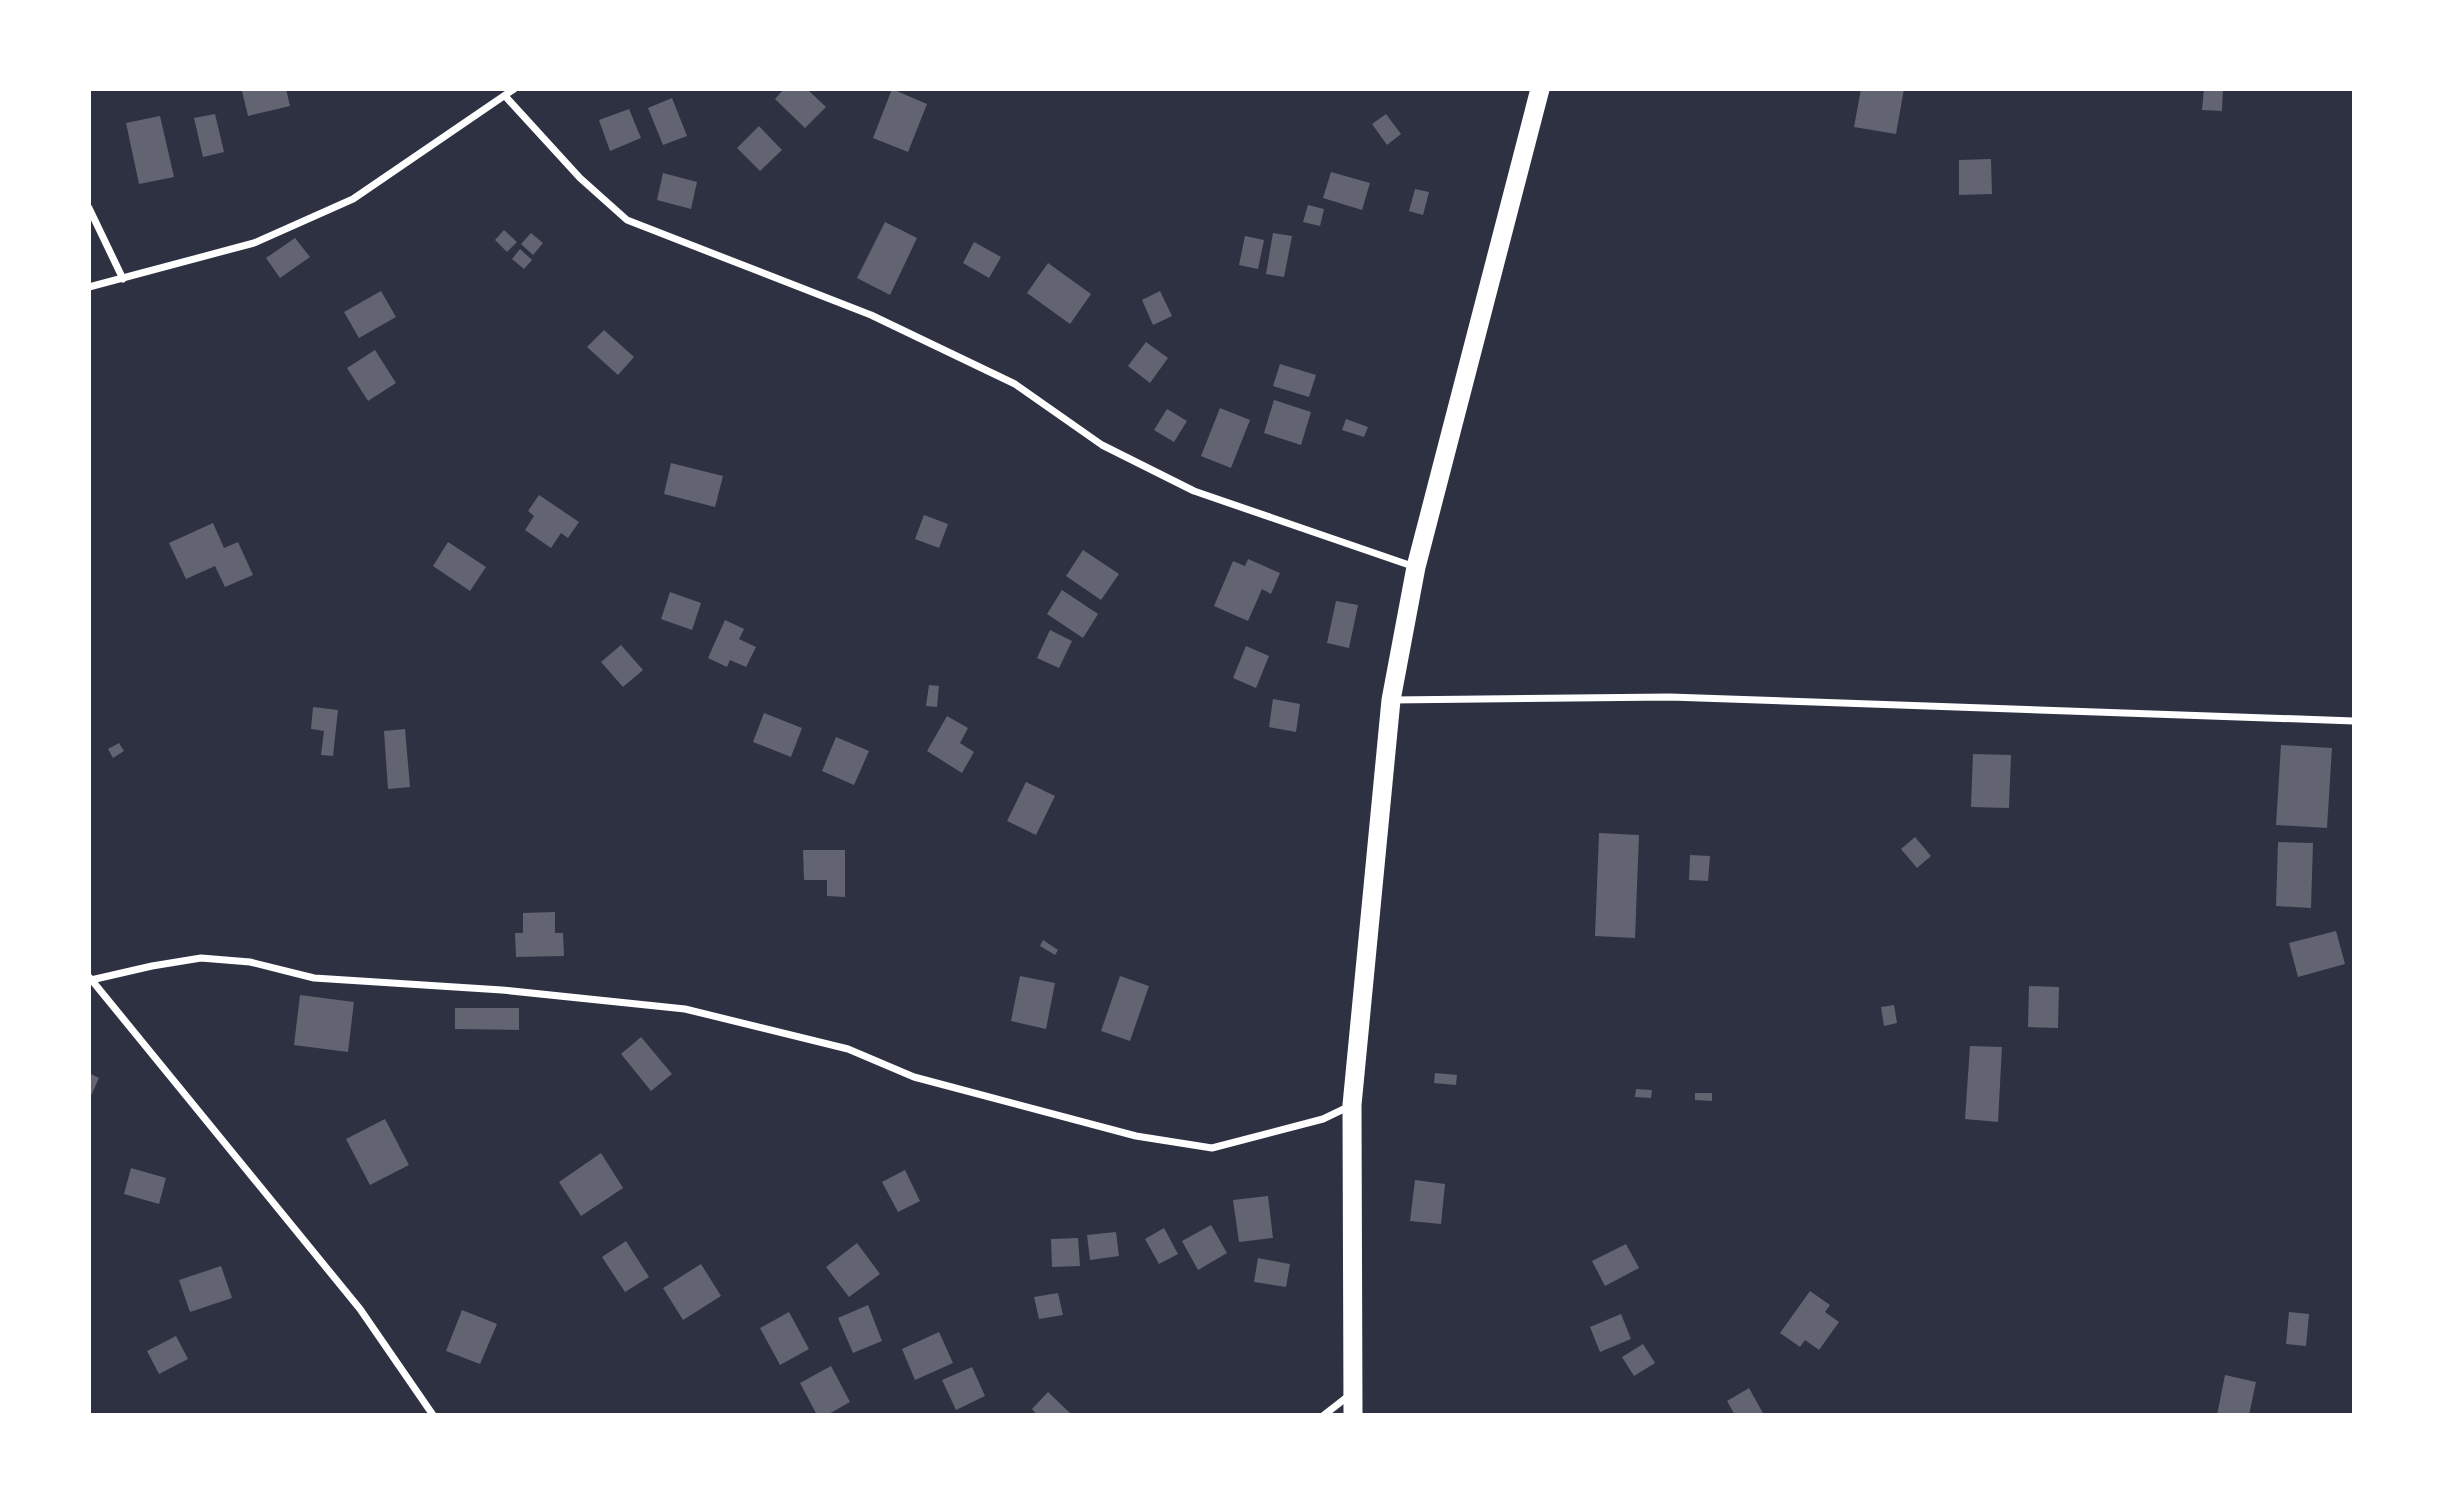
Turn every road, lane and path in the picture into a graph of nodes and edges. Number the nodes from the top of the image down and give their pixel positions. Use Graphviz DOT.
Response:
graph roads {
  1 [pos="514,89"];
  2 [pos="1540,89"];
  3 [pos="505,96"];
  4 [pos="89,208"];
  5 [pos="123,279"];
  6 [pos="89,287"];
  7 [pos="1416,567"];
  8 [pos="1391,700"];
  9 [pos="2354,722"];
  10 [pos="90,978"];
  11 [pos="1352,1105"];
  12 [pos="1354,1391"];
  13 [pos="433,1415"];
  14 [pos="1324,1415"];
  15 [pos="1353,1415"];
  1 -- 3 [label="street"];
  2 -- 7 [label="highway"];
  3 -- 5 [label="street"];
  3 -- 7 [label="street"];
  4 -- 5 [label="street"];
  5 -- 6 [label="street"];
  7 -- 8 [label="highway"];
  8 -- 9 [label="street"];
  8 -- 11 [label="highway"];
  10 -- 11 [label="street"];
  10 -- 13 [label="street"];
  11 -- 12 [label="highway"];
  12 -- 14 [label="street"];
  12 -- 15 [label="highway"];
}
